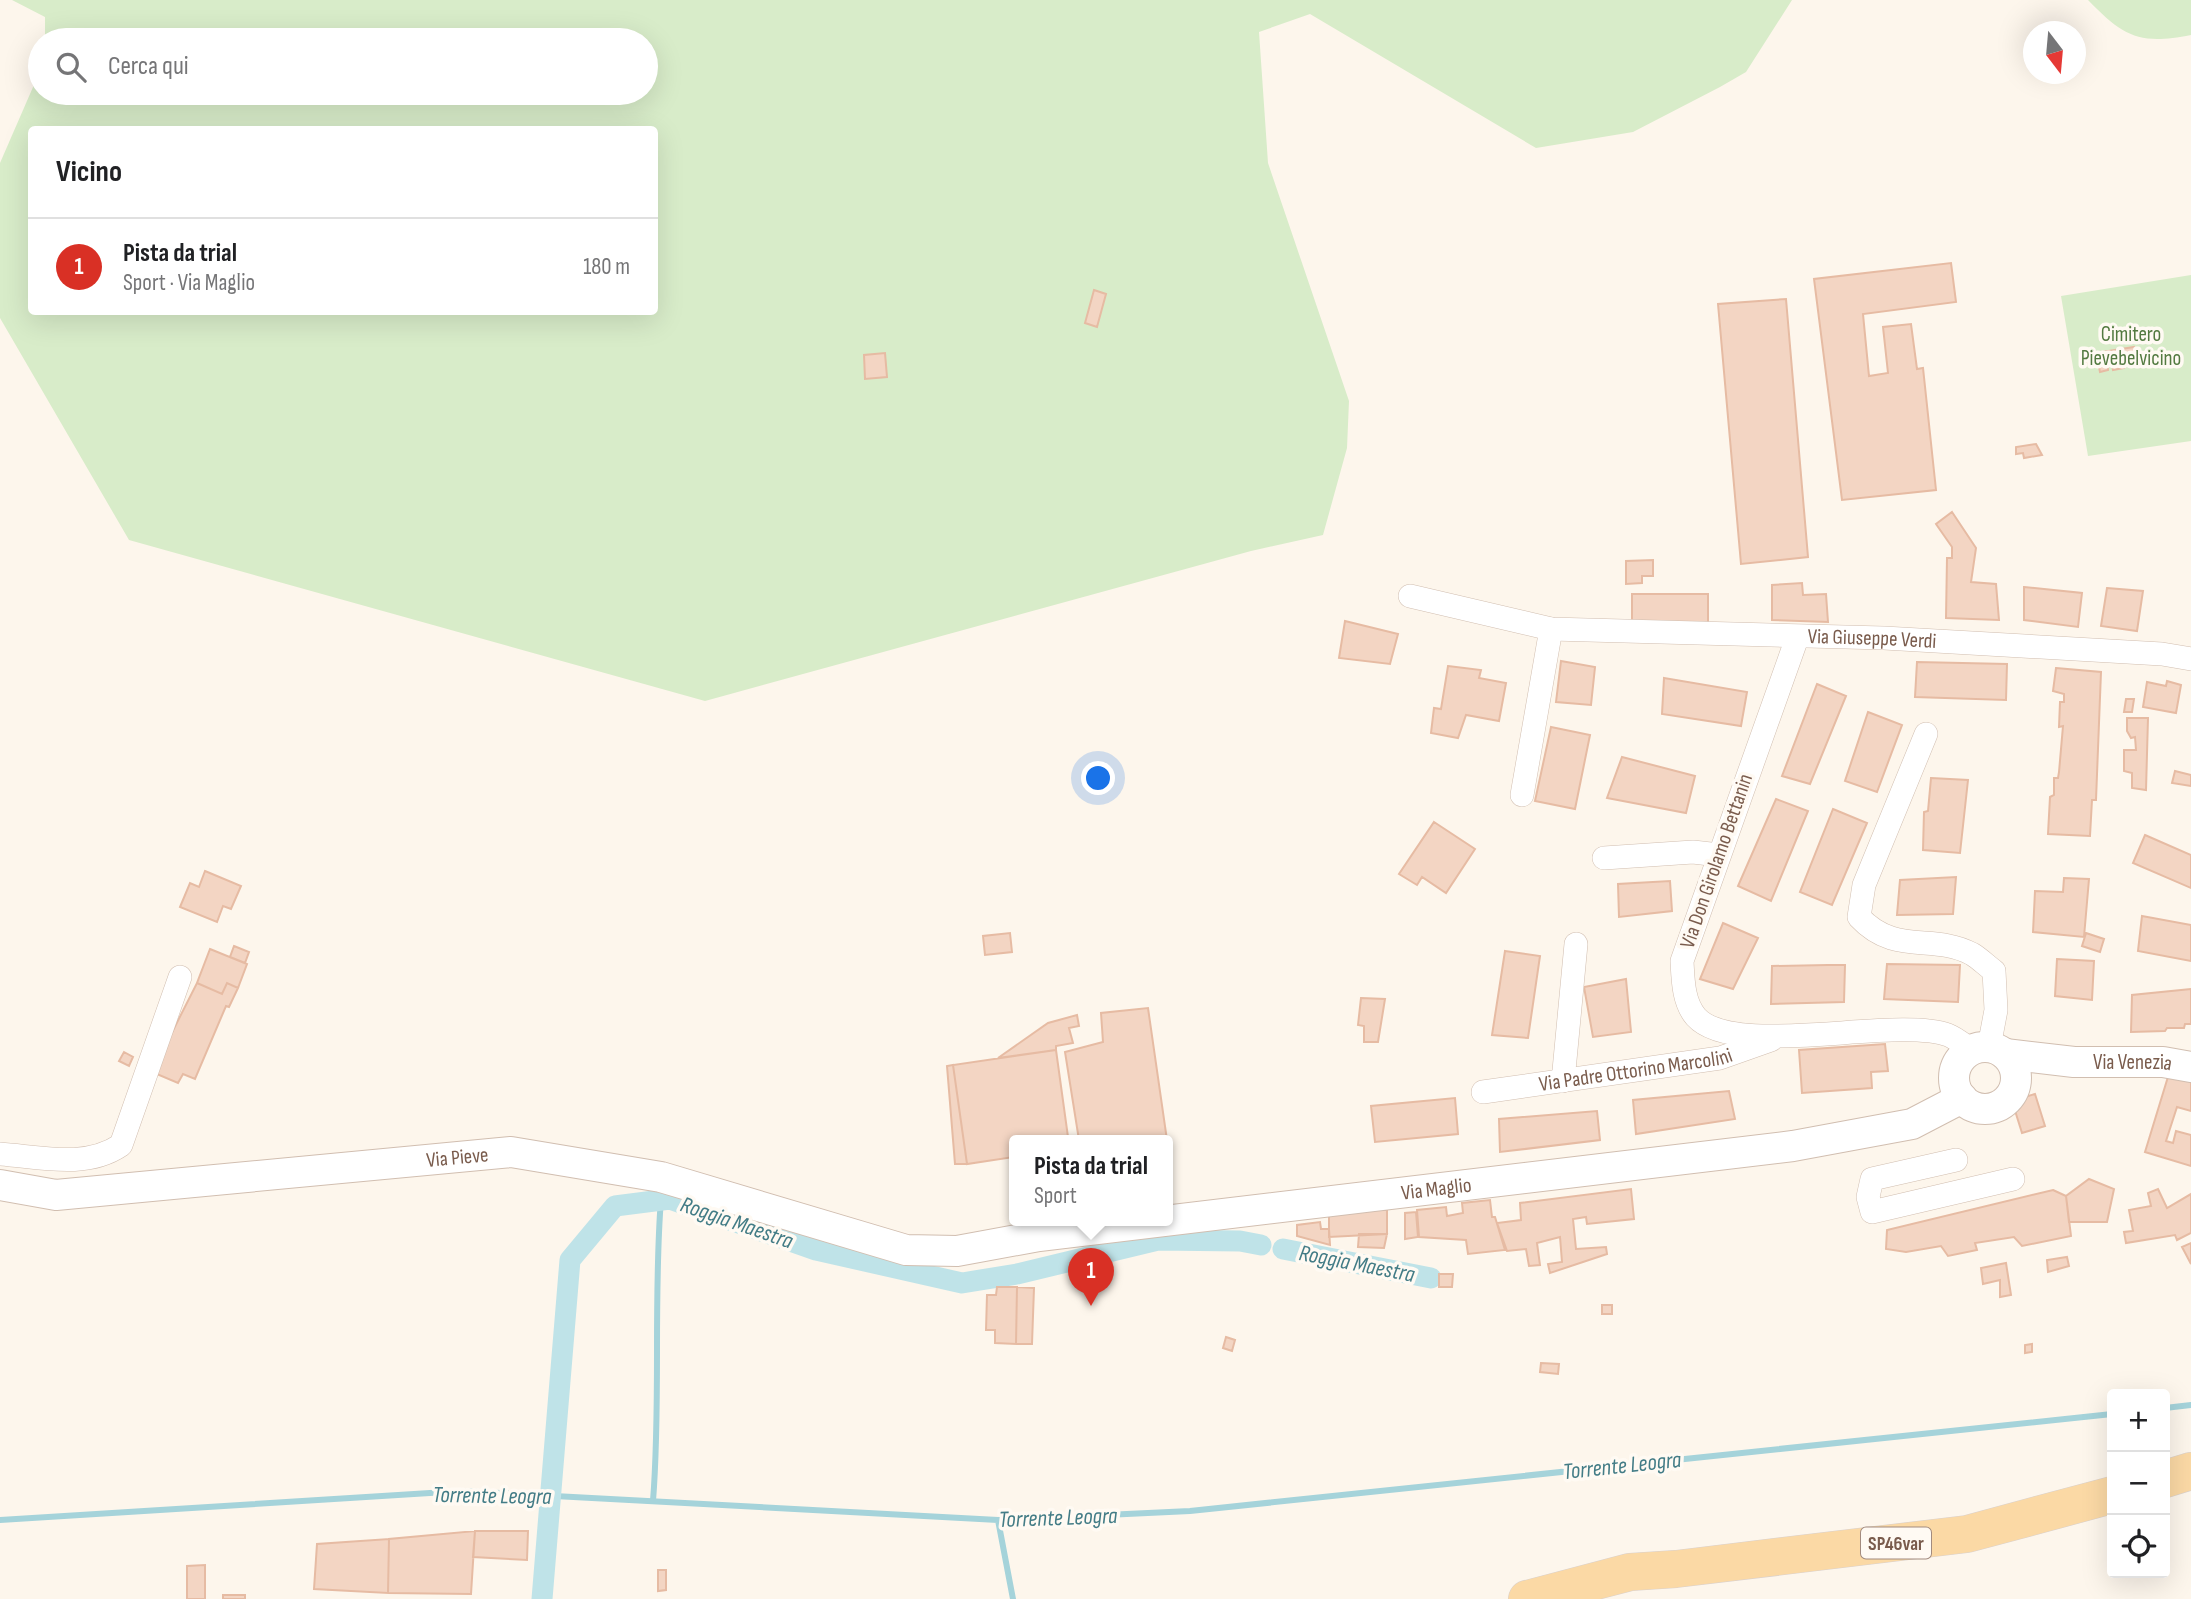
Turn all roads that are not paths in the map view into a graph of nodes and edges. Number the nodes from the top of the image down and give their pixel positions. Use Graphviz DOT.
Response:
graph roads {
  1 [pos="1410,596"];
  2 [pos="1551,629"];
  3 [pos="1797,638"];
  4 [pos="2191,659"];
  5 [pos="1926,734"];
  6 [pos="1522,795"];
  7 [pos="1719,855"];
  8 [pos="1604,858"];
  9 [pos="1576,944"];
  10 [pos="180,977"];
  11 [pos="1786,1035"];
  12 [pos="1988,1050"];
  13 [pos="2074,1062"];
  14 [pos="2191,1067"];
  15 [pos="1563,1081"];
  16 [pos="2015,1083"];
  17 [pos="1483,1092"];
  18 [pos="1962,1098"];
  19 [pos="0,1154"];
  20 [pos="1956,1160"];
  21 [pos="2013,1179"];
  22 [pos="0,1185"];
  23 [pos="1173,1220"];
  24 [pos="1123,1226"];
  25 [pos="906,1250"];
  26 [pos="2191,1471"];
  27 [pos="2170,1477"];
  28 [pos="2107,1496"];
  29 [pos="1676,1569"];
  30 [pos="1527,1599"];
  31 [pos="1578,1599"];
  1 -- 2 [label="street, Via Giuseppe Verdi"];
  2 -- 3 [label="street, Via Giuseppe Verdi"];
  2 -- 6 [label="street"];
  3 -- 4 [label="street, Via Giuseppe Verdi"];
  3 -- 7 [label="street, Via Don Girolamo Bettanin"];
  5 -- 12 [label="street"];
  7 -- 8 [label="street"];
  7 -- 11 [label="street, Via Don Girolamo Bettanin"];
  9 -- 15 [label="street"];
  10 -- 19 [label="street"];
  11 -- 12 [label="street, Via Don Girolamo Bettanin"];
  11 -- 15 [label="street, Via Padre Ottorino Marcolini"];
  12 -- 13 [label="street, Via Venezia"];
  12 -- 16 [label="street"];
  12 -- 18 [label="street"];
  13 -- 14 [label="street, Via Venezia"];
  13 -- 16 [label="street, Via Venezia"];
  15 -- 17 [label="street, Via Padre Ottorino Marcolini"];
  16 -- 18 [label="street"];
  18 -- 23 [label="street, Via Maglio"];
  20 -- 21 [label="street"];
  22 -- 25 [label="street, Via Pieve"];
  24 -- 25 [label="street, Via Maglio"];
  26 -- 27 [label="main road"];
  28 -- 29 [label="main road, SP46var"];
  29 -- 30 [label="main road, SP46var"];
  29 -- 31 [label="main road, SP46var"];
}
